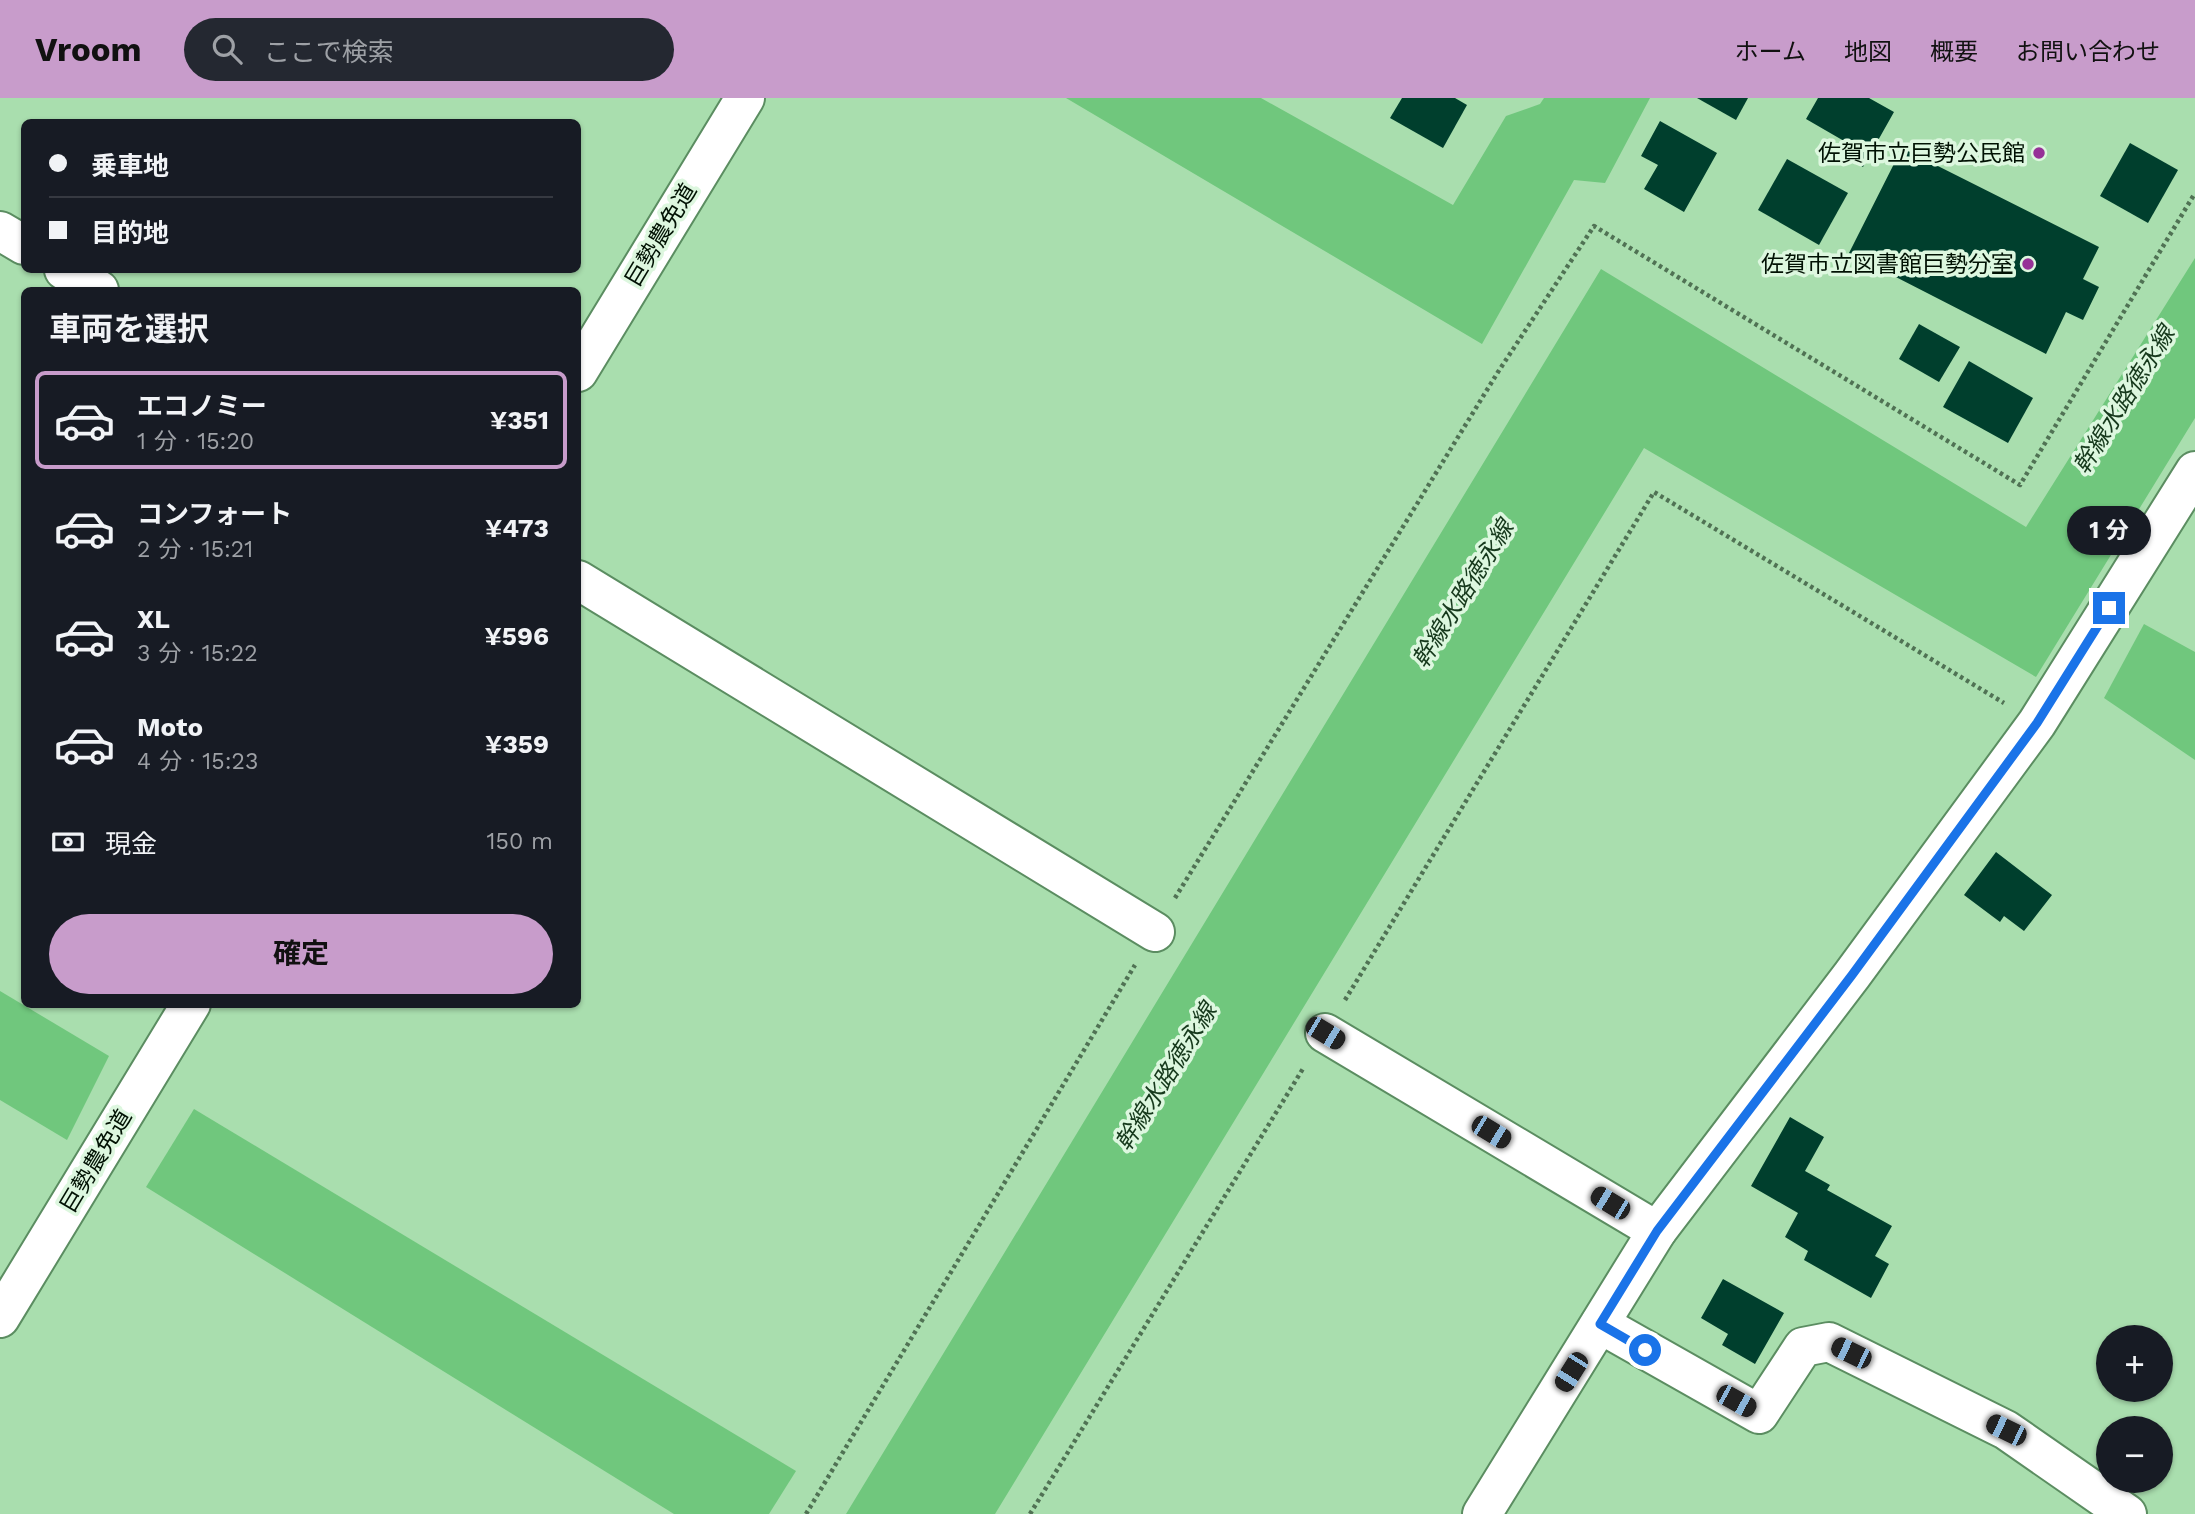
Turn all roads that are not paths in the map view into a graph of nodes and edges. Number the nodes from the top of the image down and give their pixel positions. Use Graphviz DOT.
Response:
graph roads {
  1 [pos="745,98"];
  2 [pos="0,230"];
  3 [pos="21,243"];
  4 [pos="69,273"];
  5 [pos="94,287"];
  6 [pos="581,367"];
  7 [pos="2195,471"];
  8 [pos="581,582"];
  9 [pos="1155,932"];
  10 [pos="189,1008"];
  11 [pos="1325,1033"];
  12 [pos="1657,1231"];
  13 [pos="0,1318"];
  14 [pos="1600,1324"];
  15 [pos="1482,1514"];
  16 [pos="2127,1514"];
  1 -- 6 [label="street, 巨勢農免道"];
  2 -- 3 [label="street"];
  4 -- 5 [label="street"];
  7 -- 12 [label="street"];
  8 -- 9 [label="street"];
  10 -- 13 [label="street, 巨勢農免道"];
  11 -- 12 [label="street"];
  12 -- 14 [label="street"];
  14 -- 15 [label="street"];
  14 -- 16 [label="street"];
}
